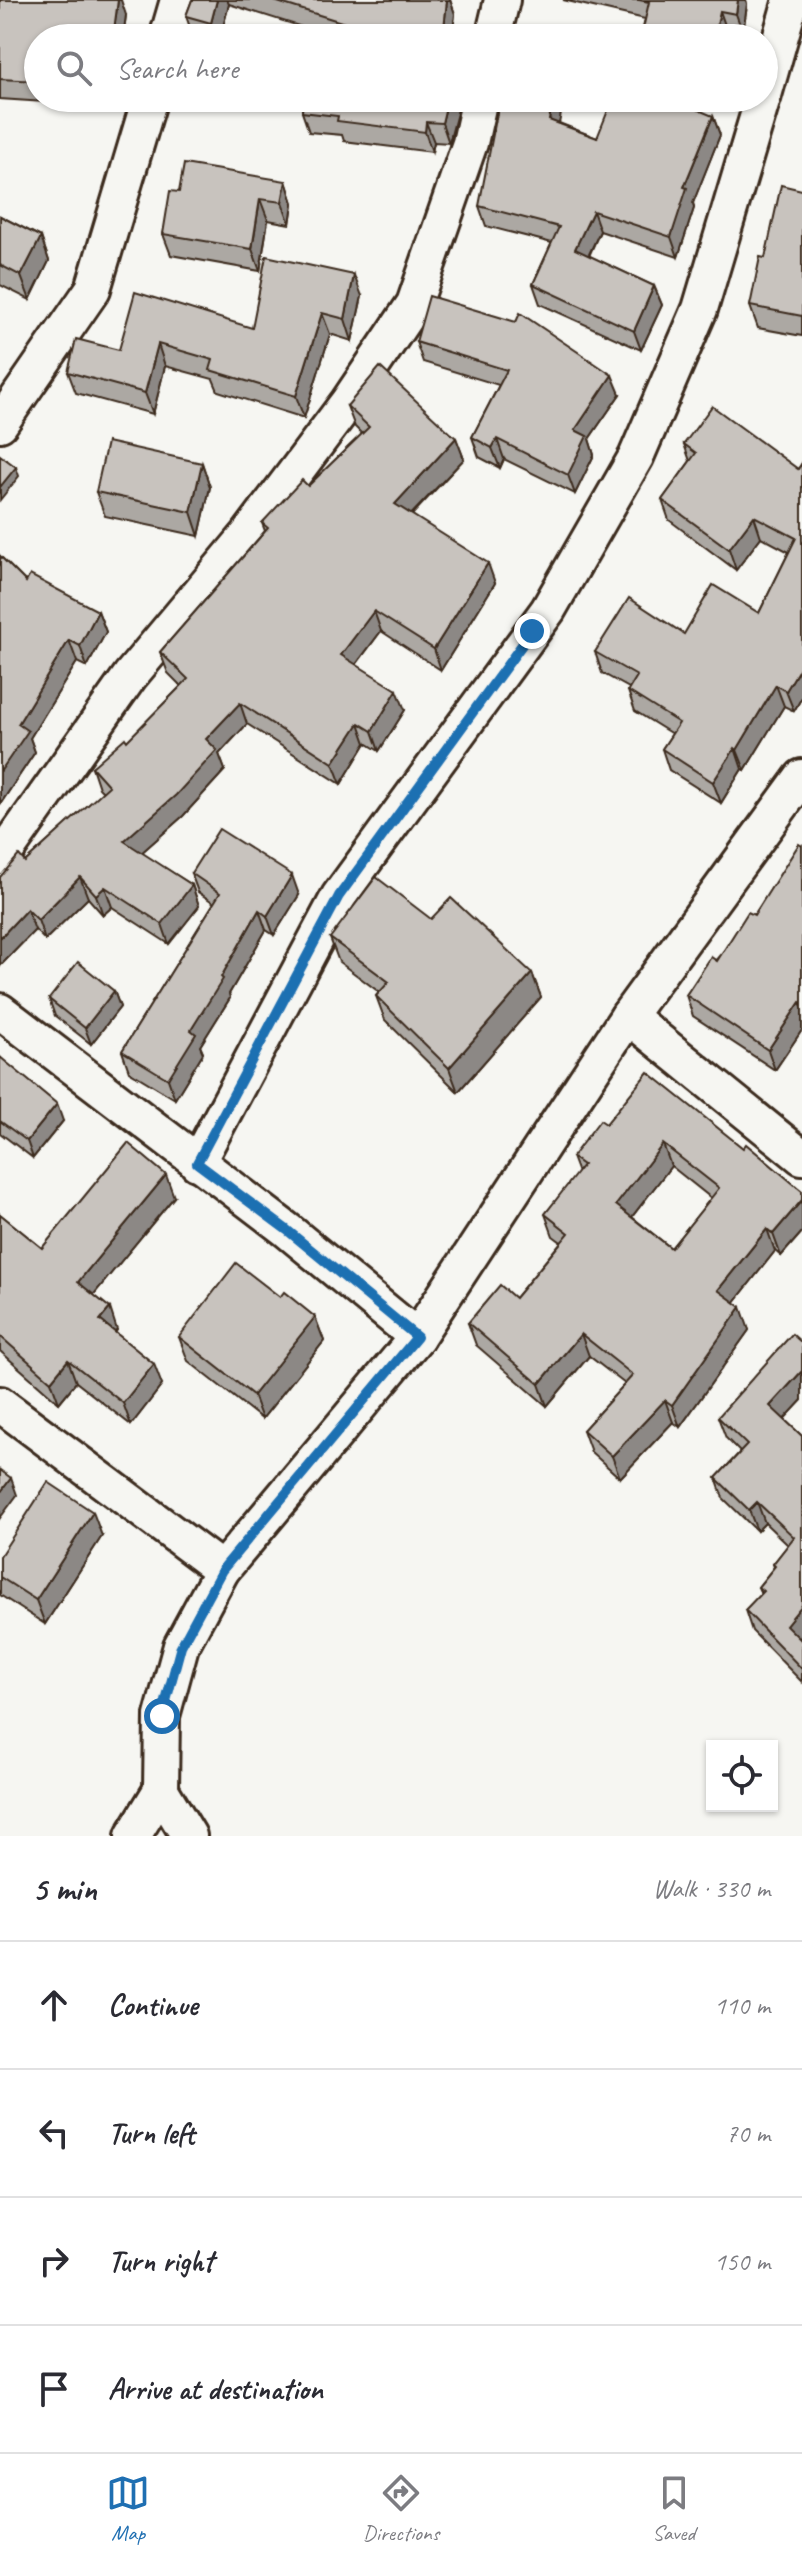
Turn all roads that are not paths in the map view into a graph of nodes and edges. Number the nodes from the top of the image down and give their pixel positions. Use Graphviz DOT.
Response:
graph roads {
  1 [pos="178,0"];
  2 [pos="502,0"];
  3 [pos="791,0"];
  4 [pos="171,24"];
  5 [pos="496,24"];
  6 [pos="778,47"];
  7 [pos="146,112"];
  8 [pos="477,112"];
  9 [pos="759,112"];
  10 [pos="0,424"];
  11 [pos="802,777"];
  12 [pos="0,860"];
  13 [pos="0,1011"];
  14 [pos="628,1016"];
  15 [pos="802,1157"];
  16 [pos="197,1163"];
  17 [pos="417,1337"];
  18 [pos="0,1404"];
  19 [pos="222,1570"];
  20 [pos="161,1790"];
  21 [pos="133,1836"];
  22 [pos="189,1836"];
  1 -- 4 [label="street"];
  2 -- 5 [label="street"];
  3 -- 6 [label="street"];
  7 -- 10 [label="street"];
  8 -- 12 [label="street"];
  9 -- 16 [label="street"];
  11 -- 14 [label="street"];
  13 -- 16 [label="street"];
  14 -- 15 [label="street"];
  14 -- 17 [label="street"];
  16 -- 17 [label="street"];
  17 -- 19 [label="street"];
  18 -- 19 [label="street"];
  19 -- 20 [label="street"];
  20 -- 21 [label="street"];
  20 -- 22 [label="street"];
}
